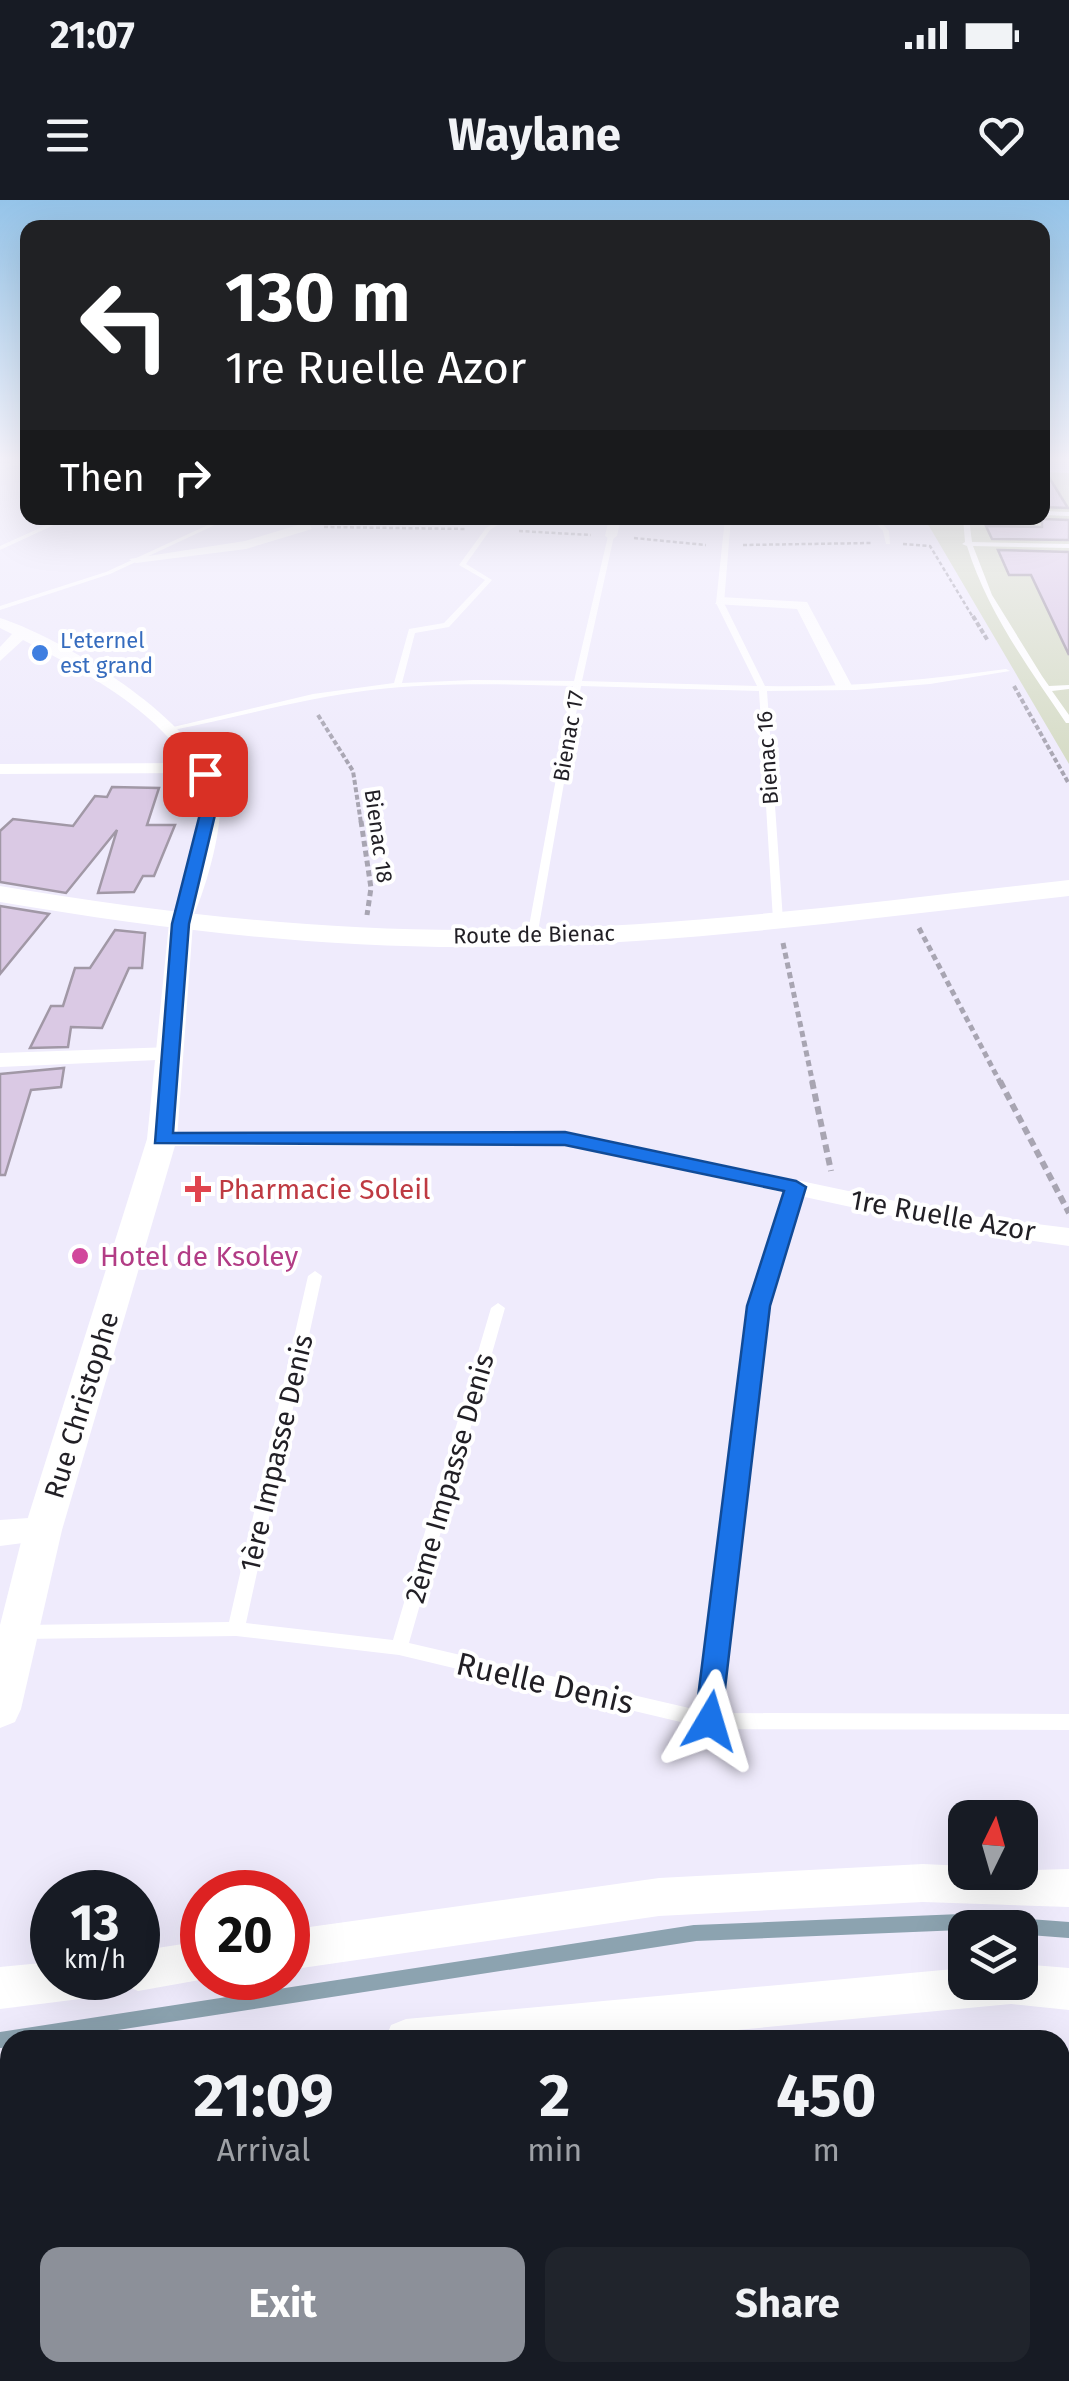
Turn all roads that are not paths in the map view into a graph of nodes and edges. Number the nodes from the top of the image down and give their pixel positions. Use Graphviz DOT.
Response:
graph roads {
  1 [pos="146,559"];
  2 [pos="468,559"];
  3 [pos="606,559"];
  4 [pos="725,559"];
  5 [pos="973,559"];
  6 [pos="136,560"];
  7 [pos="720,601"];
  8 [pos="0,608"];
  9 [pos="0,622"];
  10 [pos="21,633"];
  11 [pos="0,656"];
  12 [pos="1006,670"];
  13 [pos="397,685"];
  14 [pos="576,685"];
  15 [pos="844,686"];
  16 [pos="1069,687"];
  17 [pos="1047,688"];
  18 [pos="763,690"];
  19 [pos="1069,722"];
  20 [pos="173,728"];
  21 [pos="201,768"];
  22 [pos="0,769"];
  23 [pos="1069,888"];
  24 [pos="0,894"];
  25 [pos="778,920"];
  26 [pos="181,924"];
  27 [pos="532,937"];
  28 [pos="172,1054"];
  29 [pos="0,1060"];
  30 [pos="162,1139"];
  31 [pos="796,1187"];
  32 [pos="1069,1237"];
  33 [pos="316,1276"];
  34 [pos="498,1308"];
  35 [pos="43,1530"];
  36 [pos="0,1533"];
  37 [pos="236,1628"];
  38 [pos="22,1632"];
  39 [pos="399,1648"];
  40 [pos="0,1709"];
  41 [pos="710,1721"];
  42 [pos="1069,1722"];
  43 [pos="1069,1888"];
  44 [pos="310,1947"];
  45 [pos="30,1985"];
  46 [pos="0,1988"];
  47 [pos="1069,1989"];
  48 [pos="514,2030"];
  1 -- 6 [label="street"];
  2 -- 13 [label="lane"];
  3 -- 14 [label="lane, Bienac 17"];
  4 -- 7 [label="lane"];
  5 -- 17 [label="lane"];
  6 -- 8 [label="lane"];
  7 -- 15 [label="street"];
  7 -- 18 [label="lane, Bienac 16"];
  9 -- 10 [label="street"];
  10 -- 11 [label="street"];
  10 -- 20 [label="street"];
  12 -- 15 [label="lane"];
  13 -- 14 [label="lane"];
  13 -- 20 [label="lane"];
  14 -- 18 [label="lane"];
  14 -- 27 [label="lane, Bienac 17"];
  15 -- 18 [label="lane"];
  16 -- 17 [label="lane"];
  17 -- 19 [label="lane"];
  18 -- 25 [label="lane, Bienac 16"];
  20 -- 21 [label="street"];
  21 -- 22 [label="street"];
  21 -- 26 [label="street"];
  23 -- 25 [label="main road, Route de Bienac"];
  24 -- 26 [label="main road, Route de Bienac"];
  25 -- 27 [label="main road, Route de Bienac"];
  26 -- 27 [label="main road, Route de Bienac"];
  26 -- 28 [label="street, Rue Christophe"];
  28 -- 29 [label="street"];
  28 -- 30 [label="street, Rue Christophe"];
  30 -- 31 [label="street, 1re Ruelle Azor"];
  30 -- 35 [label="street, Rue Christophe"];
  31 -- 32 [label="street, 1re Ruelle Azor"];
  31 -- 41 [label="lane"];
  33 -- 37 [label="lane, 1ère Impasse Denis"];
  34 -- 39 [label="lane, 2ème Impasse Denis"];
  35 -- 36 [label="street"];
  35 -- 38 [label="street, Rue Christophe"];
  37 -- 38 [label="lane, Ruelle Denis"];
  37 -- 39 [label="lane, Ruelle Denis"];
  38 -- 40 [label="street, Rue Christophe"];
  39 -- 41 [label="lane, Ruelle Denis"];
  41 -- 42 [label="lane, Ruelle Denis"];
  43 -- 44 [label="street"];
  45 -- 46 [label="street"];
  47 -- 48 [label="street"];
}
